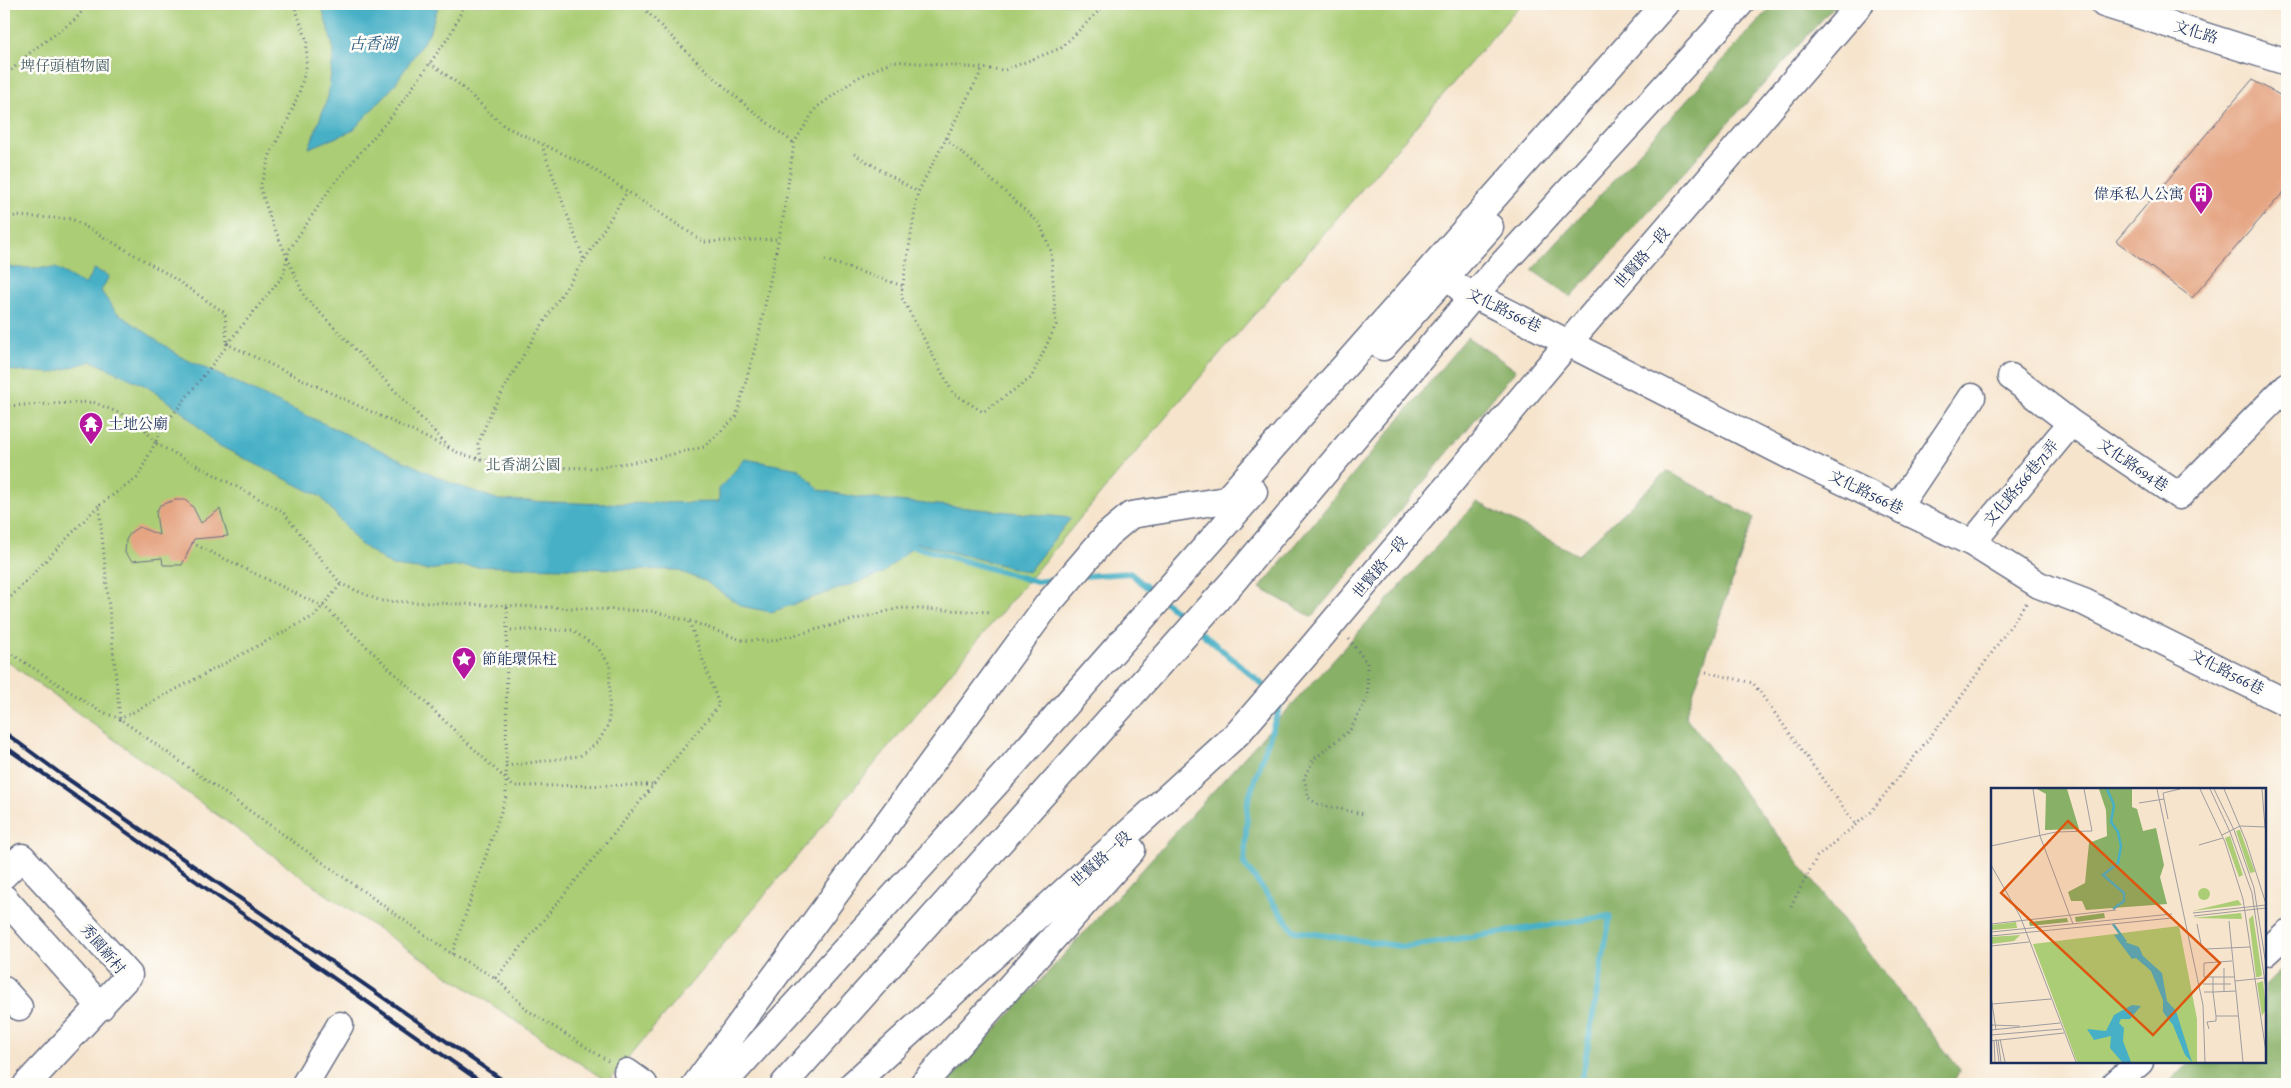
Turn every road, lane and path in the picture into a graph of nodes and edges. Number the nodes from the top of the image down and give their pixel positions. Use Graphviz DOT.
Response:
graph roads {
  1 [pos="88,4"];
  2 [pos="294,4"];
  3 [pos="465,4"];
  4 [pos="640,4"];
  5 [pos="1106,4"];
  6 [pos="1665,4"];
  7 [pos="1684,4"];
  8 [pos="1740,4"];
  9 [pos="1860,4"];
  10 [pos="2104,4"];
  11 [pos="2287,62"];
  12 [pos="430,63"];
  13 [pos="983,68"];
  14 [pos="4,77"];
  15 [pos="946,138"];
  16 [pos="794,143"];
  17 [pos="541,145"];
  18 [pos="854,154"];
  19 [pos="627,192"];
  20 [pos="918,192"];
  21 [pos="4,218"];
  22 [pos="778,239"];
  23 [pos="287,254"];
  24 [pos="584,260"];
  25 [pos="826,260"];
  26 [pos="1444,280"];
  27 [pos="903,286"];
  28 [pos="1474,296"];
  29 [pos="1569,342"];
  30 [pos="226,344"];
  31 [pos="2012,377"];
  32 [pos="2287,386"];
  33 [pos="1972,397"];
  34 [pos="4,406"];
  35 [pos="2071,423"];
  36 [pos="155,443"];
  37 [pos="451,449"];
  38 [pos="481,459"];
  39 [pos="99,505"];
  40 [pos="1898,507"];
  41 [pos="192,543"];
  42 [pos="1972,543"];
  43 [pos="341,584"];
  44 [pos="2038,585"];
  45 [pos="4,604"];
  46 [pos="507,606"];
  47 [pos="991,612"];
  48 [pos="689,621"];
  49 [pos="1335,621"];
  50 [pos="506,630"];
  51 [pos="4,649"];
  52 [pos="1706,672"];
  53 [pos="2287,703"];
  54 [pos="120,719"];
  55 [pos="1230,741"];
  56 [pos="506,766"];
  57 [pos="655,786"];
  58 [pos="1363,814"];
  59 [pos="1856,825"];
  60 [pos="4,875"];
  61 [pos="4,898"];
  62 [pos="1792,906"];
  63 [pos="2287,933"];
  64 [pos="2266,952"];
  65 [pos="452,954"];
  66 [pos="496,978"];
  67 [pos="101,1007"];
  68 [pos="340,1025"];
  69 [pos="2139,1063"];
  70 [pos="635,1078"];
  71 [pos="27,1084"];
  72 [pos="305,1084"];
  73 [pos="696,1084"];
  74 [pos="723,1084"];
  75 [pos="784,1084"];
  76 [pos="853,1084"];
  77 [pos="923,1084"];
  78 [pos="2115,1084"];
  1 -- 14 [label="path"];
  2 -- 23 [label="path"];
  3 -- 12 [label="path"];
  4 -- 16 [label="path"];
  5 -- 13 [label="path"];
  6 -- 73 [label="street"];
  7 -- 26 [label="street"];
  8 -- 28 [label="street"];
  9 -- 29 [label="street, 世賢路一段"];
  10 -- 11 [label="street, 文化路"];
  12 -- 17 [label="path"];
  12 -- 23 [label="path"];
  13 -- 15 [label="path"];
  13 -- 16 [label="path"];
  15 -- 20 [label="path"];
  15 -- 27 [label="path"];
  16 -- 22 [label="path"];
  17 -- 19 [label="path"];
  17 -- 24 [label="path"];
  18 -- 20 [label="path"];
  19 -- 22 [label="path"];
  19 -- 24 [label="path"];
  20 -- 27 [label="path"];
  21 -- 30 [label="path"];
  22 -- 38 [label="path"];
  23 -- 30 [label="path"];
  23 -- 37 [label="path"];
  24 -- 38 [label="path"];
  25 -- 27 [label="path"];
  26 -- 28 [label="street, 文化路566巷"];
  26 -- 74 [label="street"];
  28 -- 29 [label="street, 文化路566巷"];
  28 -- 75 [label="street"];
  29 -- 40 [label="street, 文化路566巷"];
  29 -- 49 [label="street, 世賢路一段"];
  30 -- 36 [label="path"];
  30 -- 37 [label="path"];
  31 -- 35 [label="street, 文化路694巷"];
  32 -- 35 [label="street, 文化路694巷"];
  33 -- 40 [label="street"];
  34 -- 36 [label="path"];
  35 -- 42 [label="street, 文化路566巷71弄"];
  36 -- 39 [label="path"];
  36 -- 43 [label="path"];
  37 -- 38 [label="path"];
  39 -- 45 [label="path"];
  39 -- 54 [label="path"];
  40 -- 42 [label="street, 文化路566巷"];
  41 -- 57 [label="path"];
  42 -- 44 [label="street, 文化路566巷"];
  43 -- 46 [label="path"];
  43 -- 54 [label="path"];
  44 -- 53 [label="street, 文化路566巷"];
  44 -- 59 [label="path"];
  46 -- 48 [label="path"];
  46 -- 50 [label="path"];
  47 -- 48 [label="path"];
  48 -- 57 [label="path"];
  49 -- 55 [label="street, 世賢路一段"];
  49 -- 58 [label="path"];
  50 -- 56 [label="path"];
  50 -- 56 [label="path"];
  51 -- 54 [label="path"];
  52 -- 59 [label="path"];
  54 -- 65 [label="path"];
  55 -- 76 [label="street, 世賢路一段"];
  55 -- 77 [label="street"];
  56 -- 65 [label="path"];
  57 -- 66 [label="path"];
  59 -- 62 [label="path"];
  60 -- 67 [label="street, 秀園新村"];
  61 -- 67 [label="street"];
  63 -- 64 [label="street"];
  65 -- 66 [label="path"];
  66 -- 70 [label="path"];
  67 -- 71 [label="street, 秀園新村"];
  68 -- 72 [label="street"];
  69 -- 78 [label="street"];
}
